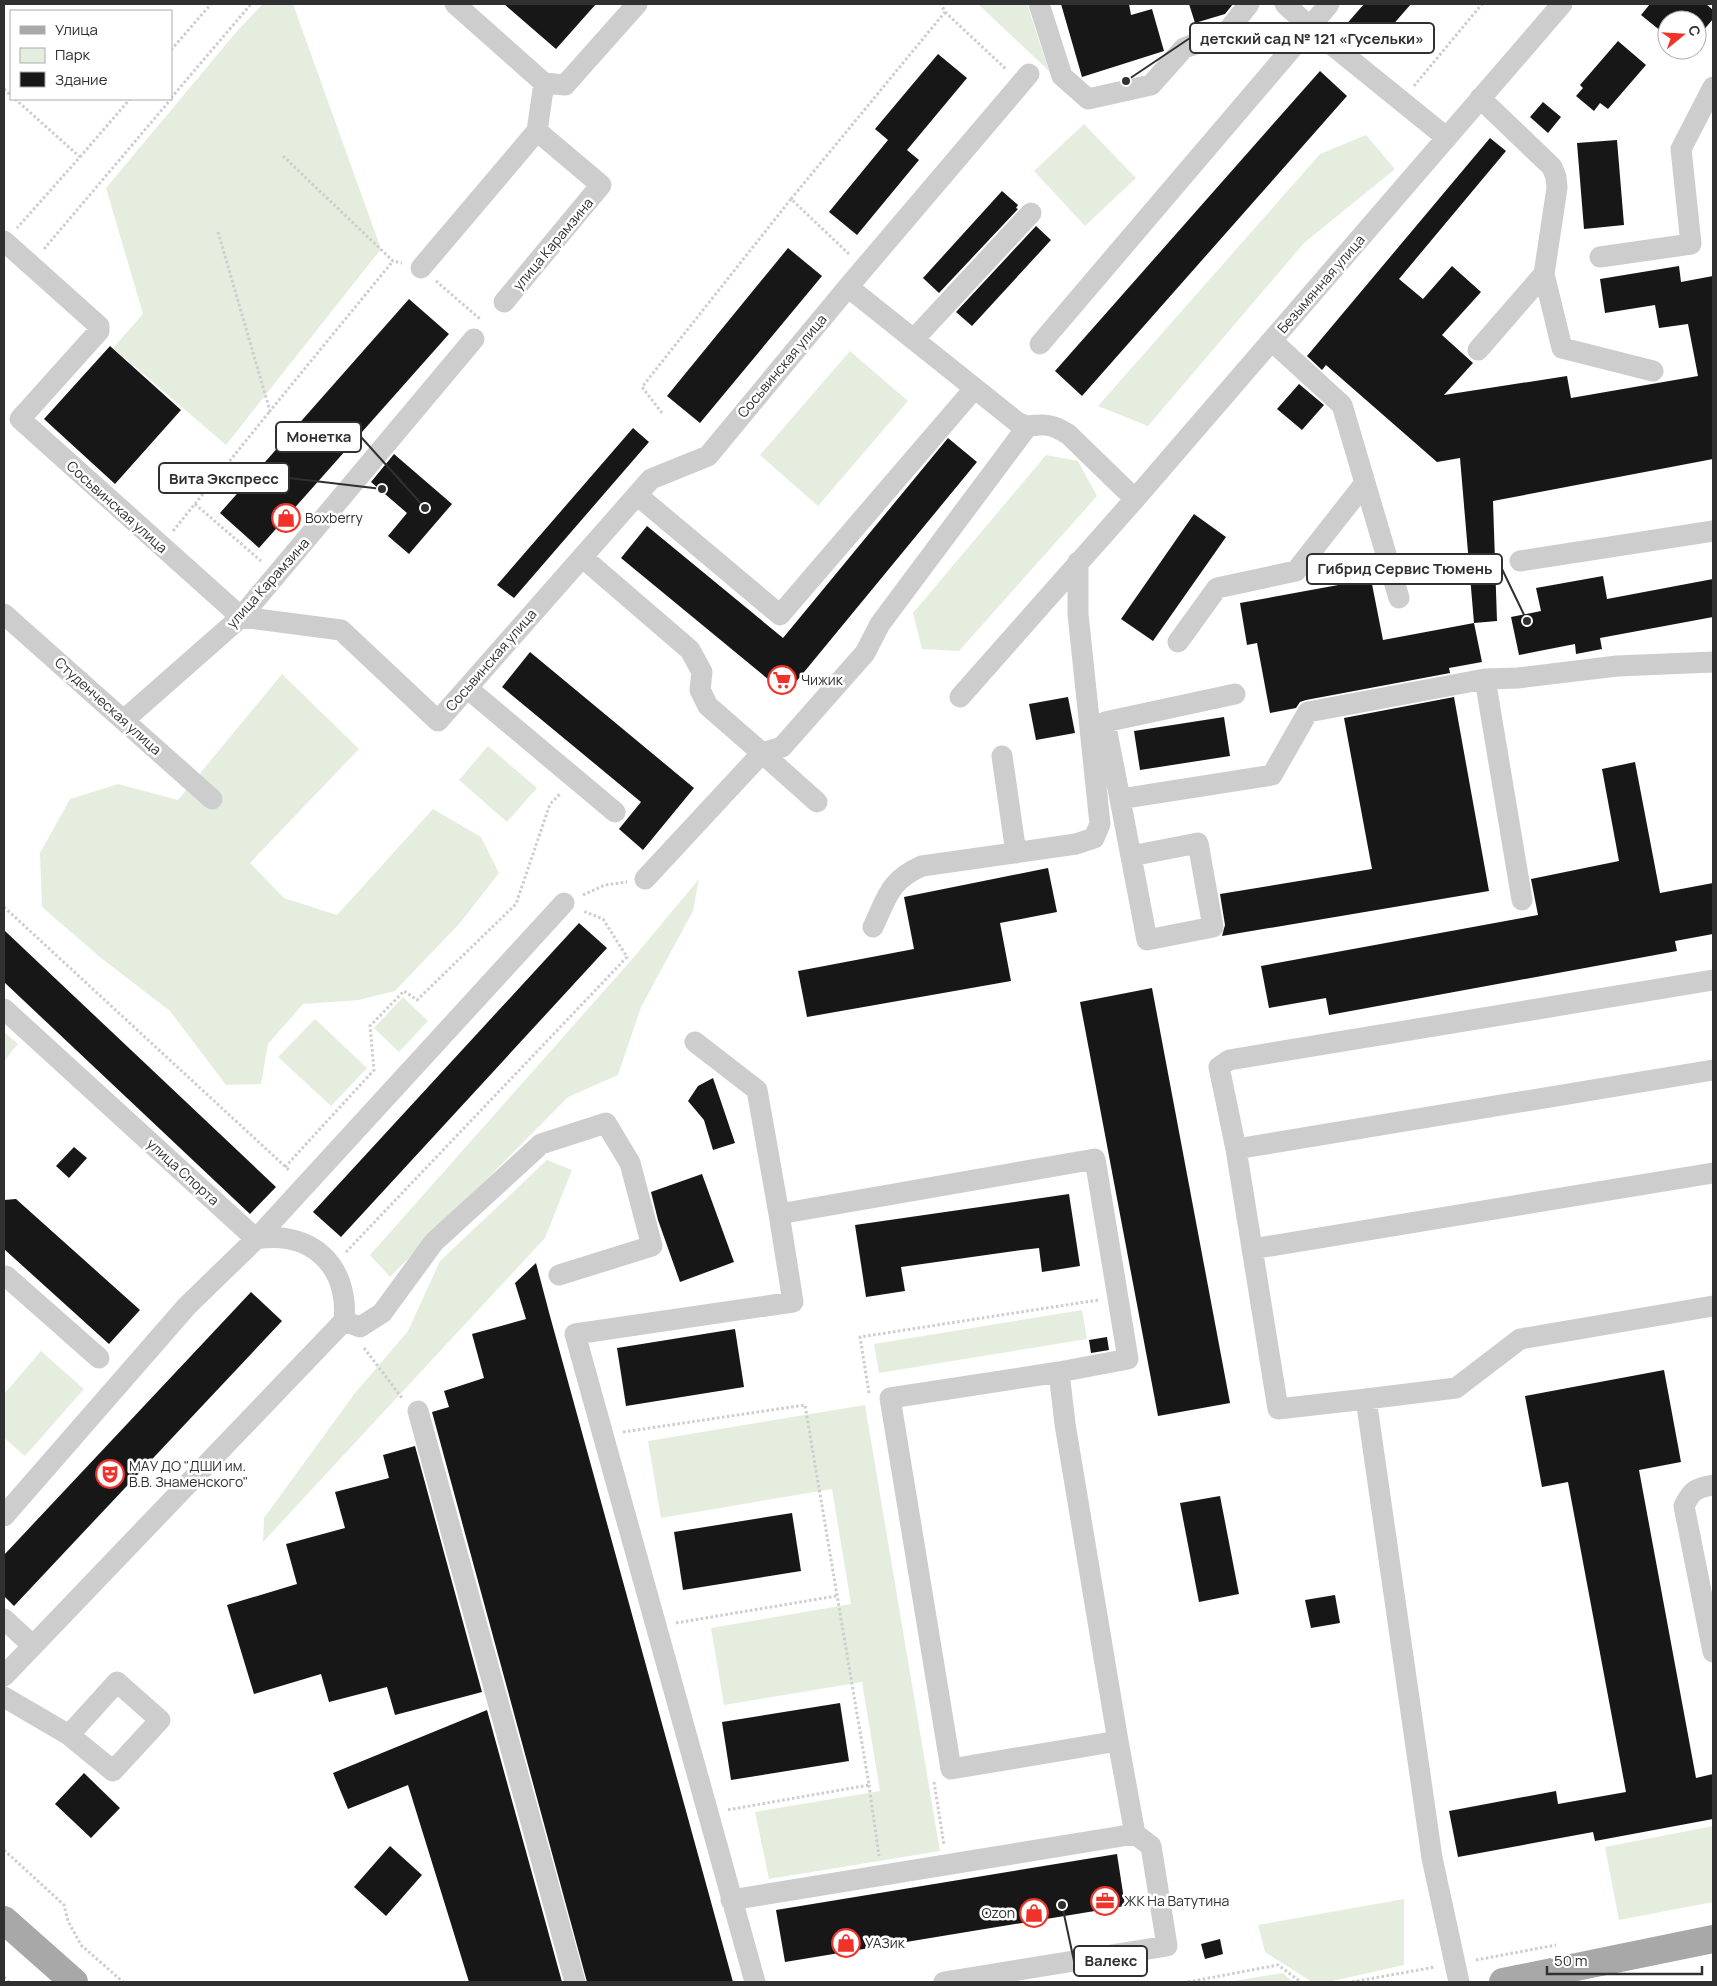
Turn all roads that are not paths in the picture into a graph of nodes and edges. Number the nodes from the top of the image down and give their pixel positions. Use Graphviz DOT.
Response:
graph roads {
  1 [pos="455,4"];
  2 [pos="637,4"];
  3 [pos="1038,4"];
  4 [pos="1249,4"];
  5 [pos="1285,4"];
  6 [pos="1328,4"];
  7 [pos="1562,4"];
  8 [pos="1310,27"];
  9 [pos="1025,78"];
  10 [pos="544,83"];
  11 [pos="1713,87"];
  12 [pos="1480,98"];
  13 [pos="537,131"];
  14 [pos="1447,138"];
  15 [pos="1031,213"];
  16 [pos="10,234"];
  17 [pos="1600,257"];
  18 [pos="421,268"];
  19 [pos="1544,274"];
  20 [pos="848,287"];
  21 [pos="504,302"];
  22 [pos="474,339"];
  23 [pos="914,339"];
  24 [pos="1272,341"];
  25 [pos="1040,344"];
  26 [pos="1478,350"];
  27 [pos="1653,371"];
  28 [pos="974,390"];
  29 [pos="1027,427"];
  30 [pos="1365,483"];
  31 [pos="637,495"];
  32 [pos="1135,499"];
  33 [pos="1713,530"];
  34 [pos="582,557"];
  35 [pos="1520,561"];
  36 [pos="1078,562"];
  37 [pos="1398,598"];
  38 [pos="4,614"];
  39 [pos="241,617"];
  40 [pos="1178,642"];
  41 [pos="1713,662"];
  42 [pos="1485,679"];
  43 [pos="467,688"];
  44 [pos="1235,694"];
  45 [pos="960,697"];
  46 [pos="124,720"];
  47 [pos="762,753"];
  48 [pos="1002,756"];
  49 [pos="212,799"];
  50 [pos="1120,799"];
  51 [pos="816,802"];
  52 [pos="615,812"];
  53 [pos="1016,853"];
  54 [pos="1131,856"];
  55 [pos="644,879"];
  56 [pos="1522,900"];
  57 [pos="564,903"];
  58 [pos="873,928"];
  59 [pos="1713,980"];
  60 [pos="4,1009"];
  61 [pos="695,1042"];
  62 [pos="1713,1070"];
  63 [pos="1236,1149"];
  64 [pos="1713,1173"];
  65 [pos="779,1214"];
  66 [pos="256,1239"];
  67 [pos="1252,1249"];
  68 [pos="559,1275"];
  69 [pos="4,1278"];
  70 [pos="1713,1306"];
  71 [pos="344,1321"];
  72 [pos="99,1358"];
  73 [pos="1059,1372"];
  74 [pos="1366,1399"];
  75 [pos="418,1411"];
  76 [pos="1713,1484"];
  77 [pos="4,1516"];
  78 [pos="4,1619"];
  79 [pos="32,1645"];
  80 [pos="1713,1652"];
  81 [pos="4,1676"];
  82 [pos="4,1697"];
  83 [pos="69,1735"];
  84 [pos="1118,1741"];
  85 [pos="1135,1834"];
  86 [pos="731,1900"];
  87 [pos="4,1920"];
  88 [pos="1713,1939"];
  89 [pos="1457,1973"];
  90 [pos="64,1979"];
  91 [pos="990,1979"];
  92 [pos="575,1982"];
  93 [pos="755,1982"];
  94 [pos="944,1982"];
  95 [pos="1503,1982"];
  1 -- 10 [label="street"];
  2 -- 10 [label="street"];
  3 -- 4 [label="street"];
  5 -- 8 [label="street"];
  6 -- 8 [label="street"];
  7 -- 12 [label="street, Безымянная улица"];
  8 -- 14 [label="street"];
  8 -- 25 [label="street"];
  9 -- 20 [label="street, Сосьвинская улица"];
  10 -- 13 [label="street"];
  11 -- 17 [label="street"];
  12 -- 14 [label="street, Безымянная улица"];
  12 -- 19 [label="street"];
  13 -- 18 [label="street"];
  13 -- 21 [label="street, улица Карамзина"];
  14 -- 24 [label="street, Безымянная улица"];
  15 -- 23 [label="street"];
  16 -- 39 [label="street, Сосьвинская улица"];
  19 -- 26 [label="street"];
  19 -- 27 [label="street"];
  20 -- 23 [label="street"];
  20 -- 31 [label="street, Сосьвинская улица"];
  22 -- 39 [label="street, улица Карамзина"];
  23 -- 28 [label="street"];
  24 -- 30 [label="street"];
  24 -- 32 [label="street, Безымянная улица"];
  28 -- 29 [label="street"];
  28 -- 31 [label="street"];
  29 -- 32 [label="street"];
  29 -- 47 [label="street"];
  30 -- 37 [label="street"];
  30 -- 40 [label="street"];
  31 -- 34 [label="street, Сосьвинская улица"];
  32 -- 36 [label="street, Безымянная улица"];
  33 -- 35 [label="street"];
  34 -- 43 [label="street, Сосьвинская улица"];
  34 -- 47 [label="street"];
  36 -- 45 [label="street, Безымянная улица"];
  36 -- 53 [label="street"];
  38 -- 46 [label="street, Студенческая улица"];
  39 -- 43 [label="street, Сосьвинская улица"];
  39 -- 46 [label="street, улица Карамзина"];
  41 -- 42 [label="street"];
  42 -- 50 [label="street"];
  42 -- 56 [label="street"];
  43 -- 52 [label="street"];
  44 -- 50 [label="street"];
  46 -- 49 [label="street, Студенческая улица"];
  47 -- 51 [label="street"];
  47 -- 55 [label="street"];
  48 -- 53 [label="street"];
  50 -- 54 [label="street"];
  53 -- 58 [label="street"];
  54 -- 54 [label="street"];
  57 -- 66 [label="street"];
  59 -- 63 [label="street"];
  60 -- 66 [label="street, улица Спорта"];
  61 -- 65 [label="street"];
  62 -- 63 [label="street"];
  63 -- 67 [label="street"];
  64 -- 67 [label="street"];
  65 -- 73 [label="street"];
  65 -- 86 [label="street"];
  66 -- 71 [label="street"];
  66 -- 77 [label="street"];
  67 -- 74 [label="street"];
  68 -- 71 [label="street"];
  69 -- 72 [label="street"];
  70 -- 74 [label="street"];
  71 -- 79 [label="street"];
  73 -- 84 [label="street"];
  73 -- 84 [label="street"];
  74 -- 89 [label="street"];
  75 -- 92 [label="street"];
  76 -- 80 [label="street"];
  78 -- 79 [label="street"];
  79 -- 81 [label="street"];
  82 -- 83 [label="street"];
  84 -- 85 [label="street"];
  85 -- 86 [label="street"];
  85 -- 91 [label="street"];
  86 -- 93 [label="street"];
  87 -- 90 [label="main road"];
  88 -- 95 [label="main road"];
  91 -- 94 [label="street"];
}
